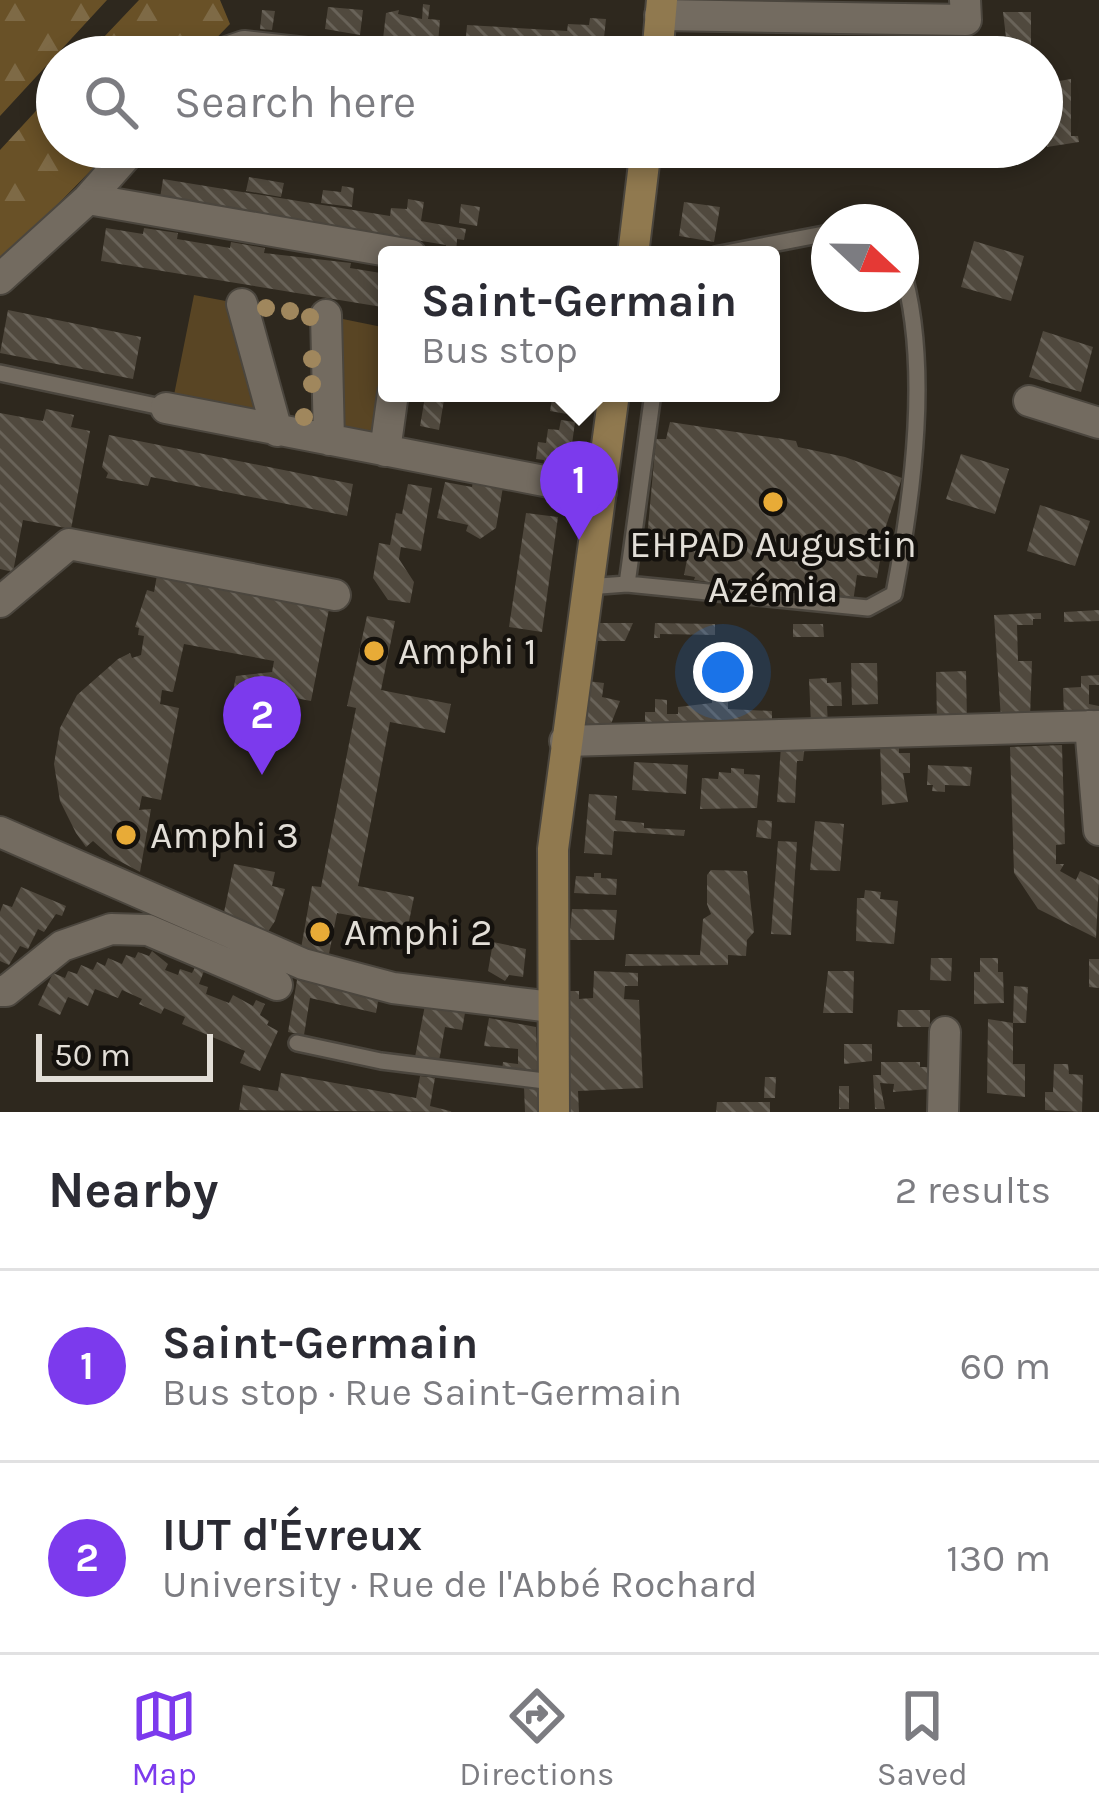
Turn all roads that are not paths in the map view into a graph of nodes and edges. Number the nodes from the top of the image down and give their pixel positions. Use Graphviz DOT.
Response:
graph roads {
  1 [pos="965,0"];
  2 [pos="661,8"];
  3 [pos="115,168"];
  4 [pos="643,168"];
  5 [pos="88,199"];
  6 [pos="811,236"];
  7 [pos="634,246"];
  8 [pos="762,246"];
  9 [pos="378,249"];
  10 [pos="0,280"];
  11 [pos="242,304"];
  12 [pos="912,312"];
  13 [pos="326,315"];
  14 [pos="0,373"];
  15 [pos="1029,401"];
  16 [pos="392,402"];
  17 [pos="613,402"];
  18 [pos="652,402"];
  19 [pos="166,408"];
  20 [pos="1099,423"];
  21 [pos="278,431"];
  22 [pos="329,440"];
  23 [pos="385,451"];
  24 [pos="601,492"];
  25 [pos="626,584"];
  26 [pos="587,587"];
  27 [pos="334,595"];
  28 [pos="0,602"];
  29 [pos="1094,726"];
  30 [pos="565,741"];
  31 [pos="1099,830"];
  32 [pos="0,832"];
  33 [pos="277,986"];
  34 [pos="0,991"];
  35 [pos="552,1007"];
  36 [pos="945,1032"];
  37 [pos="297,1043"];
  38 [pos="553,1097"];
  39 [pos="943,1112"];
  1 -- 2 [label="street"];
  3 -- 5 [label="street"];
  4 -- 7 [label="street"];
  5 -- 9 [label="street"];
  5 -- 10 [label="street"];
  6 -- 8 [label="lane"];
  11 -- 21 [label="street"];
  12 -- 25 [label="lane"];
  13 -- 22 [label="street"];
  14 -- 19 [label="lane"];
  15 -- 20 [label="street"];
  16 -- 23 [label="street"];
  17 -- 24 [label="street"];
  18 -- 25 [label="lane"];
  19 -- 21 [label="street"];
  21 -- 22 [label="street"];
  22 -- 23 [label="street"];
  23 -- 24 [label="street"];
  24 -- 26 [label="street"];
  25 -- 26 [label="lane"];
  26 -- 30 [label="street"];
  27 -- 28 [label="street"];
  29 -- 30 [label="street"];
  29 -- 31 [label="street"];
  30 -- 35 [label="street"];
  32 -- 35 [label="street"];
  33 -- 34 [label="street"];
  35 -- 38 [label="street"];
  36 -- 39 [label="street"];
  37 -- 38 [label="lane"];
}
